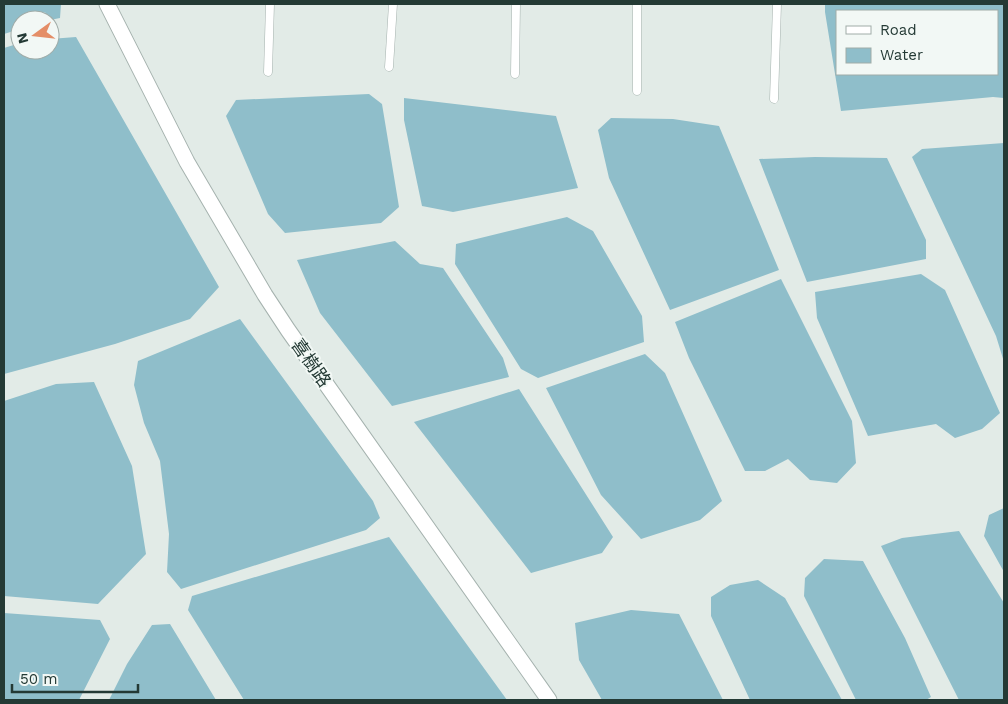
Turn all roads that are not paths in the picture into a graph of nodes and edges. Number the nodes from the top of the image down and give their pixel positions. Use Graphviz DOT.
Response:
graph roads {
  1 [pos="107,4"];
  2 [pos="270,4"];
  3 [pos="392,4"];
  4 [pos="516,4"];
  5 [pos="637,4"];
  6 [pos="777,4"];
  7 [pos="389,67"];
  8 [pos="268,72"];
  9 [pos="515,74"];
  10 [pos="637,91"];
  11 [pos="774,99"];
  12 [pos="550,700"];
  1 -- 12 [label="street, 喜樹路"];
  2 -- 8 [label="lane"];
  3 -- 7 [label="lane"];
  4 -- 9 [label="lane"];
  5 -- 10 [label="lane"];
  6 -- 11 [label="lane"];
}
